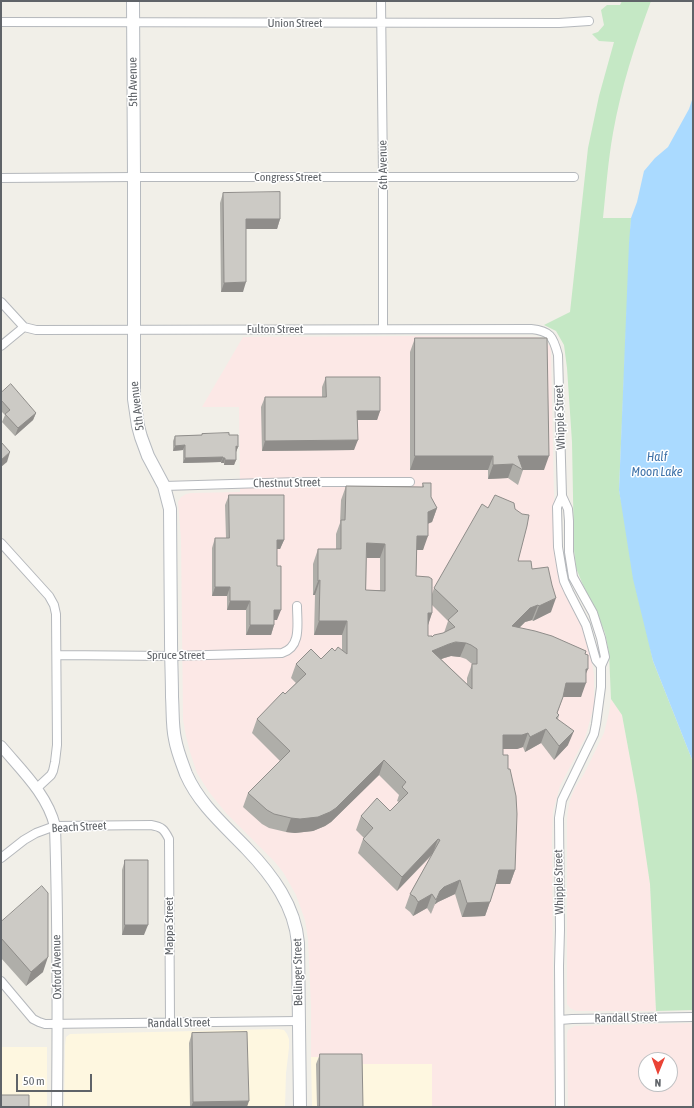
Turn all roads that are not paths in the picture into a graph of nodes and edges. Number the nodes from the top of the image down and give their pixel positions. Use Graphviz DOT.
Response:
graph roads {
  1 [pos="133,1"];
  2 [pos="381,1"];
  3 [pos="589,21"];
  4 [pos="1,22"];
  5 [pos="133,22"];
  6 [pos="381,23"];
  7 [pos="134,176"];
  8 [pos="383,177"];
  9 [pos="574,177"];
  10 [pos="1,178"];
  11 [pos="1,302"];
  12 [pos="24,328"];
  13 [pos="134,329"];
  14 [pos="383,329"];
  15 [pos="553,339"];
  16 [pos="1,346"];
  17 [pos="410,482"];
  18 [pos="164,486"];
  19 [pos="562,496"];
  20 [pos="1,543"];
  21 [pos="298,606"];
  22 [pos="57,655"];
  23 [pos="171,656"];
  24 [pos="601,666"];
  25 [pos="1,746"];
  26 [pos="37,788"];
  27 [pos="216,818"];
  28 [pos="55,826"];
  29 [pos="164,830"];
  30 [pos="1,858"];
  31 [pos="1,981"];
  32 [pos="693,1017"];
  33 [pos="560,1020"];
  34 [pos="299,1021"];
  35 [pos="170,1023"];
  36 [pos="58,1025"];
  37 [pos="57,1107"];
  38 [pos="300,1107"];
  39 [pos="560,1107"];
  1 -- 5 [label="main road, 5th Avenue"];
  2 -- 6 [label="street, 6th Avenue"];
  3 -- 6 [label="street, Union Street"];
  4 -- 5 [label="street, Union Street"];
  5 -- 6 [label="street, Union Street"];
  5 -- 7 [label="main road, 5th Avenue"];
  6 -- 8 [label="street, 6th Avenue"];
  7 -- 8 [label="street, Congress Street"];
  7 -- 10 [label="street, Congress Street"];
  7 -- 13 [label="main road, 5th Avenue"];
  8 -- 9 [label="street, Congress Street"];
  8 -- 14 [label="street, 6th Avenue"];
  11 -- 12 [label="street"];
  12 -- 13 [label="street, Fulton Street"];
  12 -- 16 [label="street"];
  13 -- 14 [label="street, Fulton Street"];
  13 -- 18 [label="main road, 5th Avenue"];
  14 -- 15 [label="street, Fulton Street"];
  15 -- 19 [label="street, Whipple Street"];
  17 -- 18 [label="street, Chestnut Street"];
  18 -- 23 [label="main road, 5th Avenue"];
  19 -- 24 [label="street, Whipple Street"];
  19 -- 24 [label="street, Whipple Street"];
  20 -- 22 [label="street"];
  21 -- 23 [label="street, Spruce Street"];
  22 -- 23 [label="street, Spruce Street"];
  22 -- 26 [label="street"];
  23 -- 27 [label="main road, 5th Avenue"];
  24 -- 33 [label="street, Whipple Street"];
  25 -- 26 [label="street, Oxford Avenue"];
  26 -- 28 [label="street, Oxford Avenue"];
  27 -- 34 [label="main road, Bellinger Street"];
  28 -- 29 [label="street, Beach Street"];
  28 -- 30 [label="street, Beach Street"];
  28 -- 36 [label="street, Oxford Avenue"];
  29 -- 35 [label="street, Mappa Street"];
  31 -- 36 [label="street, Randall Street"];
  32 -- 33 [label="street, Randall Street"];
  33 -- 39 [label="street, Whipple Street"];
  34 -- 35 [label="street, Randall Street"];
  34 -- 38 [label="main road, Bellinger Street"];
  35 -- 36 [label="street, Randall Street"];
  36 -- 37 [label="street, Oxford Avenue"];
}
